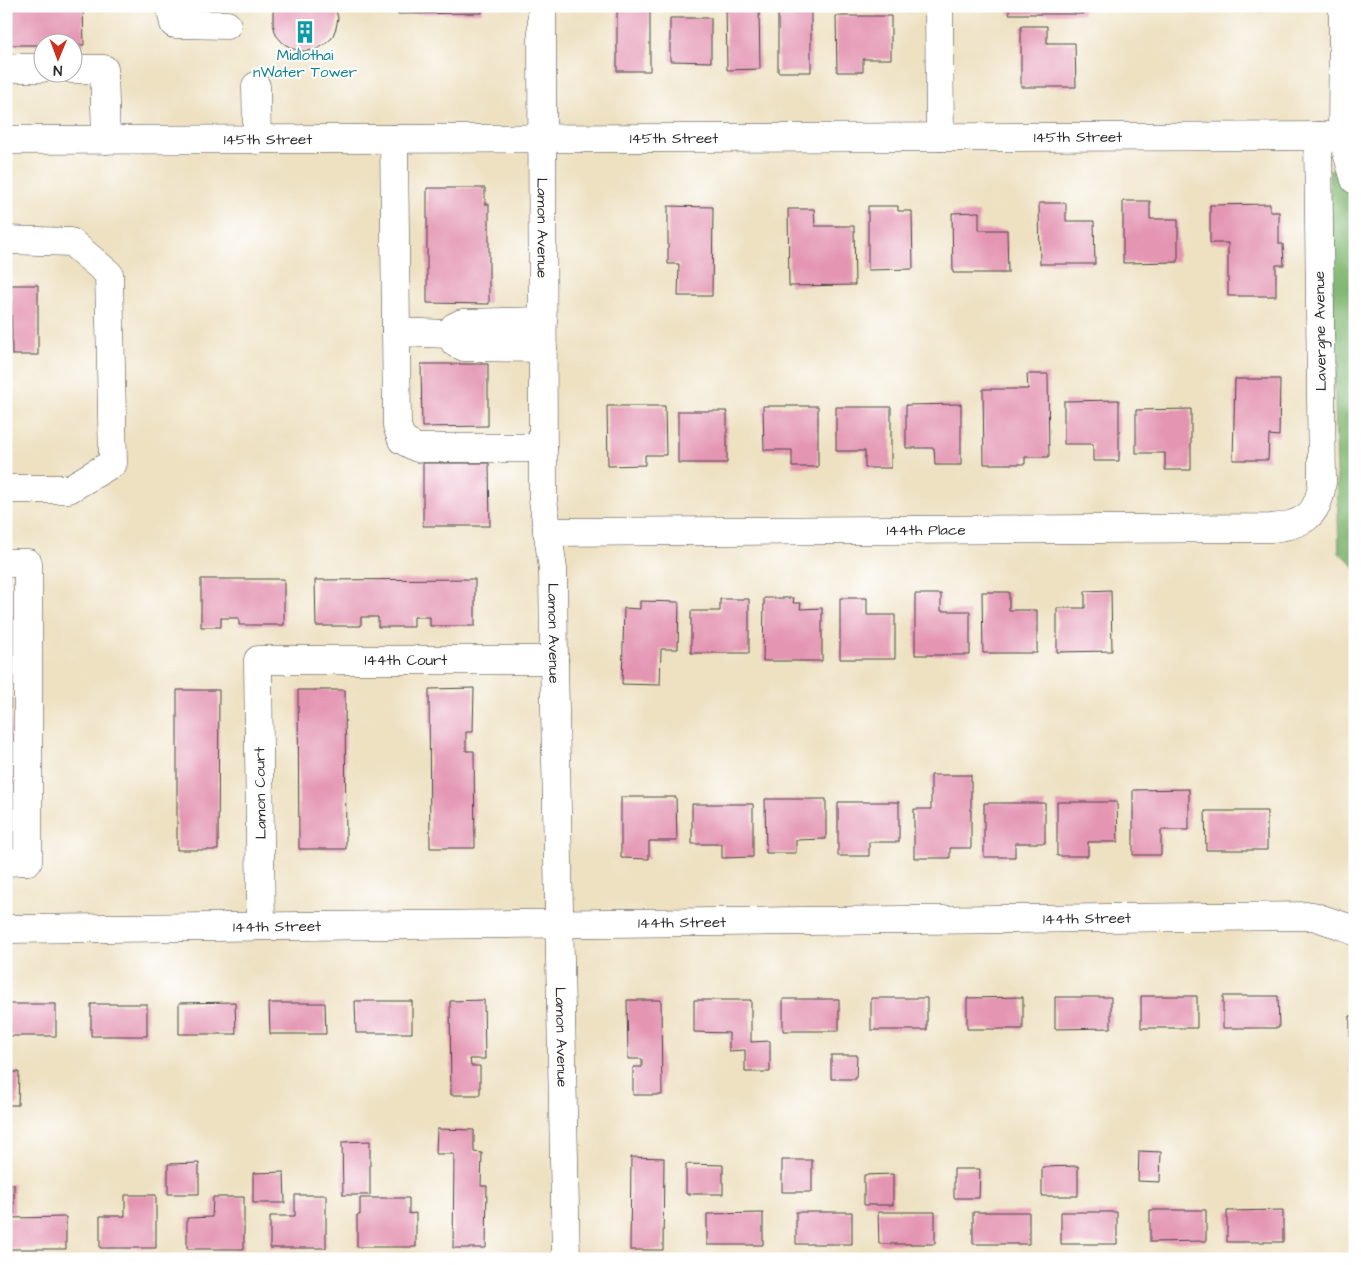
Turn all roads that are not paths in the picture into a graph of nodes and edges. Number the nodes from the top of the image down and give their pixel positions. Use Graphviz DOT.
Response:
graph roads {
  1 [pos="170,6"];
  2 [pos="542,6"];
  3 [pos="939,6"];
  4 [pos="1344,6"];
  5 [pos="228,25"];
  6 [pos="6,68"];
  7 [pos="32,68"];
  8 [pos="82,69"];
  9 [pos="256,86"];
  10 [pos="1330,136"];
  11 [pos="940,137"];
  12 [pos="394,139"];
  13 [pos="543,139"];
  14 [pos="6,140"];
  15 [pos="106,140"];
  16 [pos="257,140"];
  17 [pos="1355,180"];
  18 [pos="6,240"];
  19 [pos="543,321"];
  20 [pos="396,332"];
  21 [pos="449,334"];
  22 [pos="543,348"];
  23 [pos="543,448"];
  24 [pos="6,489"];
  25 [pos="1304,520"];
  26 [pos="547,532"];
  27 [pos="6,563"];
  28 [pos="258,660"];
  29 [pos="554,660"];
  30 [pos="6,862"];
  31 [pos="560,924"];
  32 [pos="262,926"];
  33 [pos="6,929"];
  34 [pos="1355,932"];
  35 [pos="566,1259"];
  1 -- 5 [label="street"];
  2 -- 13 [label="street, Lamon Avenue"];
  3 -- 11 [label="street"];
  4 -- 10 [label="street, Lavergne Avenue"];
  6 -- 7 [label="street"];
  8 -- 15 [label="street"];
  9 -- 16 [label="street"];
  10 -- 11 [label="street, 145th Street"];
  10 -- 17 [label="street"];
  10 -- 25 [label="street, Lavergne Avenue"];
  11 -- 13 [label="street, 145th Street"];
  12 -- 13 [label="street, 145th Street"];
  12 -- 16 [label="street, 145th Street"];
  12 -- 20 [label="street"];
  13 -- 19 [label="street, Lamon Avenue"];
  14 -- 15 [label="street, 145th Street"];
  15 -- 16 [label="street, 145th Street"];
  18 -- 24 [label="street"];
  19 -- 21 [label="street"];
  19 -- 22 [label="street, Lamon Avenue"];
  20 -- 21 [label="street"];
  20 -- 23 [label="street"];
  21 -- 22 [label="street"];
  22 -- 23 [label="street, Lamon Avenue"];
  23 -- 26 [label="street, Lamon Avenue"];
  25 -- 26 [label="street, 144th Place"];
  26 -- 29 [label="street, Lamon Avenue"];
  27 -- 30 [label="street"];
  28 -- 29 [label="street, 144th Court"];
  28 -- 32 [label="street, Lamon Court"];
  29 -- 31 [label="street, Lamon Avenue"];
  31 -- 32 [label="street, 144th Street"];
  31 -- 34 [label="street, 144th Street"];
  31 -- 35 [label="street, Lamon Avenue"];
  32 -- 33 [label="street, 144th Street"];
}
